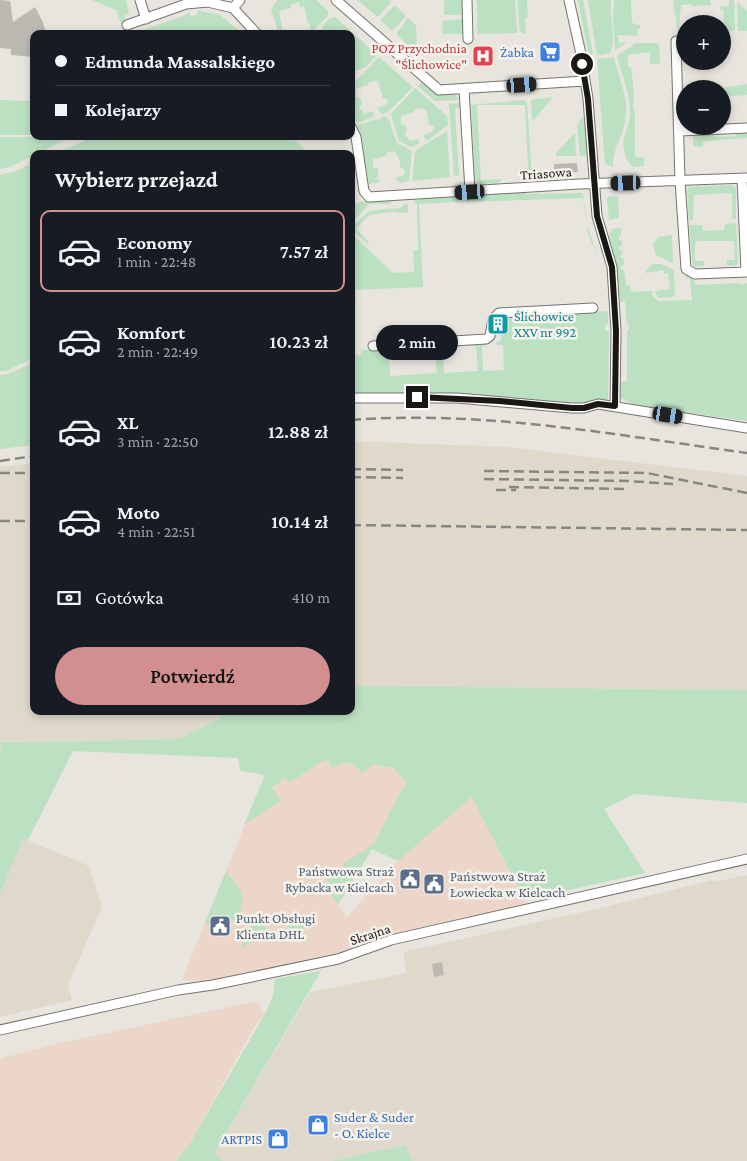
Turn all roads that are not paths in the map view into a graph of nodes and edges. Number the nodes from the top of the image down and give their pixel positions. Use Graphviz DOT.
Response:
graph roads {
  1 [pos="140,0"];
  2 [pos="240,0"];
  3 [pos="336,0"];
  4 [pos="467,0"];
  5 [pos="569,0"];
  6 [pos="233,8"];
  7 [pos="146,18"];
  8 [pos="127,25"];
  9 [pos="253,30"];
  10 [pos="468,39"];
  11 [pos="585,81"];
  12 [pos="464,89"];
  13 [pos="747,128"];
  14 [pos="731,129"];
  15 [pos="355,135"];
  16 [pos="680,135"];
  17 [pos="744,178"];
  18 [pos="680,181"];
  19 [pos="594,184"];
  20 [pos="470,192"];
  21 [pos="747,272"];
  22 [pos="593,308"];
  23 [pos="373,346"];
  24 [pos="355,398"];
  25 [pos="615,406"];
  26 [pos="747,428"];
  27 [pos="747,859"];
  28 [pos="0,1030"];
  1 -- 7 [label="street"];
  2 -- 6 [label="street"];
  3 -- 12 [label="street"];
  4 -- 10 [label="street"];
  5 -- 11 [label="street"];
  6 -- 7 [label="street"];
  6 -- 9 [label="street"];
  7 -- 8 [label="street"];
  11 -- 12 [label="street"];
  11 -- 19 [label="street"];
  12 -- 20 [label="street"];
  13 -- 14 [label="street"];
  15 -- 20 [label="street, Triasowa"];
  16 -- 18 [label="street"];
  17 -- 18 [label="street, Triasowa"];
  17 -- 21 [label="street"];
  18 -- 19 [label="street, Triasowa"];
  18 -- 21 [label="street"];
  19 -- 20 [label="street, Triasowa"];
  19 -- 25 [label="street"];
  22 -- 23 [label="street"];
  24 -- 25 [label="street"];
  25 -- 26 [label="street"];
  27 -- 28 [label="street, Skrajna"];
}
